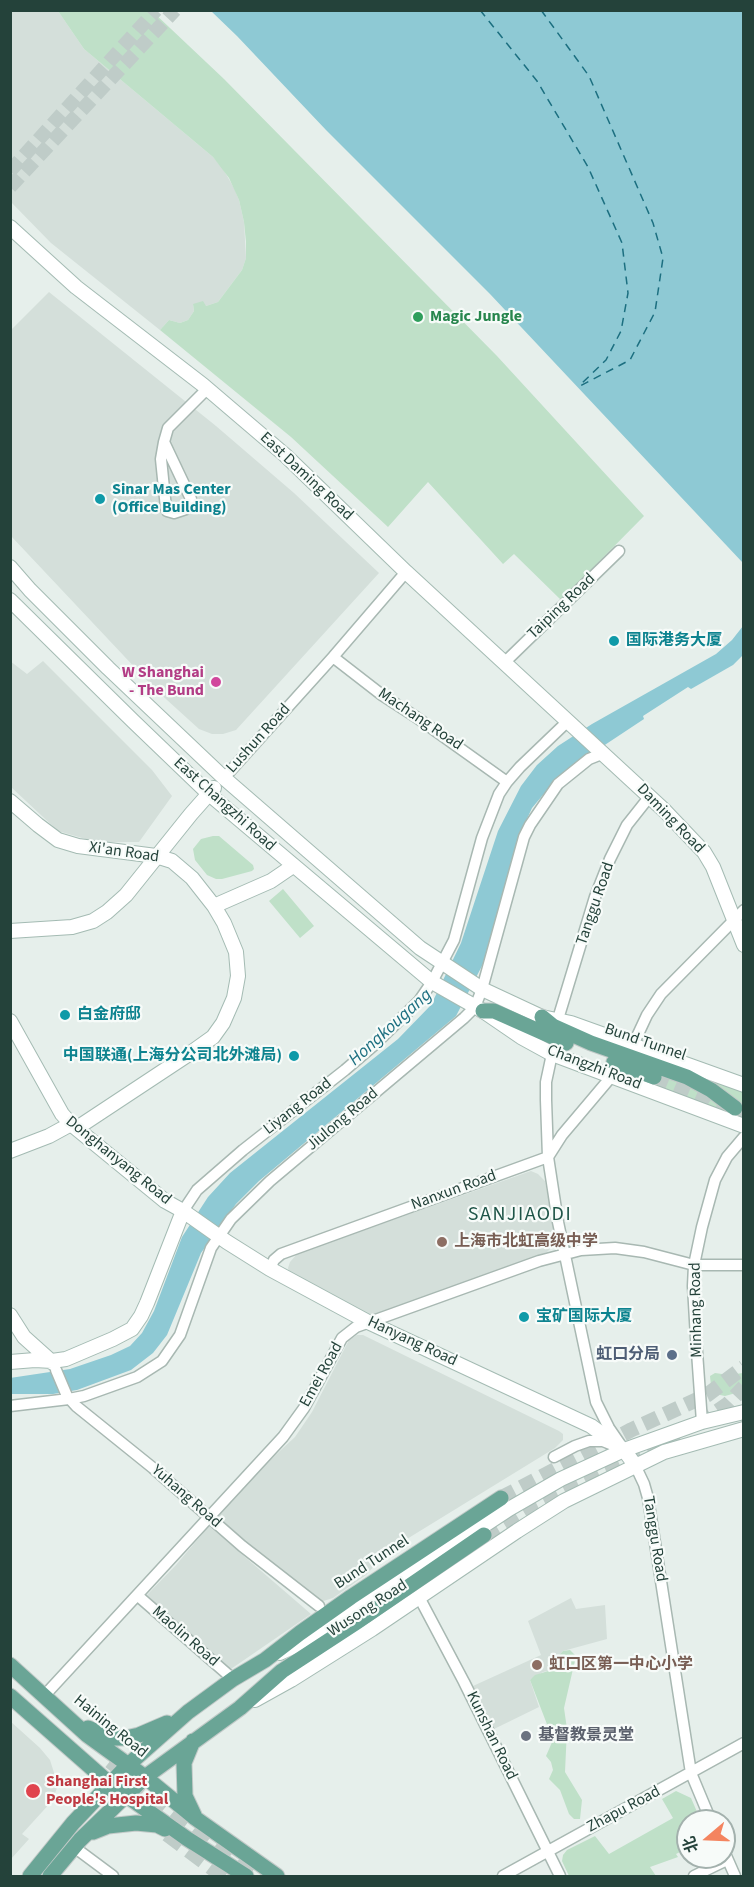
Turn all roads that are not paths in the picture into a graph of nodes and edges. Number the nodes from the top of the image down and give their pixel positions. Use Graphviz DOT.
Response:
graph roads {
  1 [pos="10,227"];
  2 [pos="207,389"];
  3 [pos="164,442"];
  4 [pos="619,552"];
  5 [pos="10,567"];
  6 [pos="406,572"];
  7 [pos="30,590"];
  8 [pos="12,606"];
  9 [pos="333,657"];
  10 [pos="504,663"];
  11 [pos="573,725"];
  12 [pos="597,747"];
  13 [pos="224,778"];
  14 [pos="507,782"];
  15 [pos="209,794"];
  16 [pos="650,796"];
  17 [pos="10,801"];
  18 [pos="156,856"];
  19 [pos="292,866"];
  20 [pos="214,906"];
  21 [pos="739,914"];
  22 [pos="10,931"];
  23 [pos="744,945"];
  24 [pos="444,965"];
  25 [pos="435,984"];
  26 [pos="478,987"];
  27 [pos="453,995"];
  28 [pos="475,1007"];
  29 [pos="542,1017"];
  30 [pos="558,1019"];
  31 [pos="10,1021"];
  32 [pos="633,1045"];
  33 [pos="552,1054"];
  34 [pos="611,1077"];
  35 [pos="654,1077"];
  36 [pos="744,1085"];
  37 [pos="735,1108"];
  38 [pos="74,1126"];
  39 [pos="744,1126"];
  40 [pos="744,1137"];
  41 [pos="10,1151"];
  42 [pos="548,1157"];
  43 [pos="202,1225"];
  44 [pos="564,1254"];
  45 [pos="694,1265"];
  46 [pos="744,1265"];
  47 [pos="270,1269"];
  48 [pos="10,1315"];
  49 [pos="368,1322"];
  50 [pos="10,1362"];
  51 [pos="56,1371"];
  52 [pos="67,1396"];
  53 [pos="10,1406"];
  54 [pos="744,1412"];
  55 [pos="702,1422"];
  56 [pos="744,1429"];
  57 [pos="624,1450"];
  58 [pos="554,1457"];
  59 [pos="635,1465"];
  60 [pos="501,1498"];
  61 [pos="209,1516"];
  62 [pos="484,1535"];
  63 [pos="136,1595"];
  64 [pos="419,1597"];
  65 [pos="319,1606"];
  66 [pos="265,1660"];
  67 [pos="10,1665"];
  68 [pos="233,1679"];
  69 [pos="10,1696"];
  70 [pos="44,1696"];
  71 [pos="240,1708"];
  72 [pos="188,1712"];
  73 [pos="69,1718"];
  74 [pos="193,1741"];
  75 [pos="744,1743"];
  76 [pos="128,1765"];
  77 [pos="691,1773"];
  78 [pos="145,1778"];
  79 [pos="110,1784"];
  80 [pos="126,1795"];
  81 [pos="706,1809"];
  82 [pos="195,1818"];
  83 [pos="186,1838"];
  84 [pos="77,1843"];
  85 [pos="548,1852"];
  86 [pos="30,1876"];
  87 [pos="50,1876"];
  88 [pos="113,1876"];
  89 [pos="246,1876"];
  90 [pos="277,1876"];
  91 [pos="504,1876"];
  92 [pos="560,1876"];
  1 -- 2 [label="main road, East Daming Road"];
  2 -- 3 [label="street"];
  2 -- 6 [label="main road, East Daming Road"];
  3 -- 3 [label="street"];
  4 -- 10 [label="street, Taiping Road"];
  5 -- 7 [label="main road, East Changzhi Road"];
  6 -- 9 [label="street, Lushun Road"];
  6 -- 10 [label="main road, East Daming Road"];
  7 -- 8 [label="main road"];
  7 -- 13 [label="main road, East Changzhi Road"];
  8 -- 15 [label="main road, East Changzhi Road"];
  9 -- 13 [label="street, Lushun Road"];
  9 -- 14 [label="street, Machang Road"];
  10 -- 11 [label="main road, East Daming Road"];
  11 -- 12 [label="main road, East Daming Road"];
  11 -- 14 [label="street, Liyang Road"];
  12 -- 16 [label="main road, Daming Road"];
  12 -- 26 [label="street, Jiulong Road"];
  13 -- 15 [label="main road, Lushun Road"];
  13 -- 24 [label="main road, East Changzhi Road"];
  14 -- 24 [label="street, Liyang Road"];
  15 -- 18 [label="main road, Lushun Road"];
  15 -- 19 [label="main road, East Changzhi Road"];
  16 -- 21 [label="main road, Daming Road"];
  16 -- 30 [label="street, Tanggu Road"];
  17 -- 18 [label="main road, Xi'an Road"];
  18 -- 20 [label="main road, Xi'an Road"];
  18 -- 22 [label="main road, Lushun Road"];
  19 -- 20 [label="main road"];
  19 -- 25 [label="main road, East Changzhi Road"];
  20 -- 38 [label="main road, Xi'an Road"];
  21 -- 23 [label="main road, Daming Road"];
  21 -- 32 [label="street"];
  24 -- 25 [label="street, Liyang Road"];
  24 -- 26 [label="main road, Changzhi Road"];
  25 -- 27 [label="main road, East Changzhi Road"];
  25 -- 43 [label="street, Liyang Road"];
  26 -- 28 [label="street, Jiulong Road"];
  26 -- 29 [label="main road, Changzhi Road"];
  27 -- 28 [label="main road, Changzhi Road"];
  28 -- 33 [label="main road, Changzhi Road"];
  28 -- 35 [label="main road, Bund Tunnel"];
  28 -- 43 [label="street, Jiulong Road"];
  29 -- 30 [label="main road, Changzhi Road"];
  29 -- 37 [label="main road, Bund Tunnel"];
  30 -- 32 [label="main road, Changzhi Road"];
  31 -- 38 [label="main road, Donghanyang Road"];
  32 -- 36 [label="main road, Changzhi Road"];
  33 -- 34 [label="main road, Changzhi Road"];
  33 -- 42 [label="street, Tanggu Road"];
  34 -- 39 [label="main road, Changzhi Road"];
  34 -- 42 [label="street"];
  38 -- 41 [label="main road, Xi'an Road"];
  38 -- 43 [label="main road, Donghanyang Road"];
  40 -- 45 [label="street, Minhang Road"];
  42 -- 44 [label="street, Tanggu Road"];
  42 -- 47 [label="street, Nanxun Road"];
  43 -- 47 [label="main road, Hanyang Road"];
  43 -- 51 [label="main road, Liyang Road"];
  43 -- 52 [label="street, Jiulong Road"];
  44 -- 45 [label="street, Emei Road"];
  44 -- 49 [label="street, Emei Road"];
  44 -- 57 [label="street, Tanggu Road"];
  45 -- 46 [label="street, Emei Road"];
  45 -- 55 [label="street, Minhang Road"];
  47 -- 49 [label="main road, Hanyang Road"];
  48 -- 51 [label="main road"];
  49 -- 57 [label="main road, Hanyang Road"];
  49 -- 61 [label="street, Emei Road"];
  50 -- 51 [label="main road, Liyang Road"];
  51 -- 52 [label="street"];
  52 -- 53 [label="street, Jiulong Road"];
  52 -- 61 [label="street, Yuhang Road"];
  54 -- 55 [label="main road, Wusong Road"];
  55 -- 57 [label="main road, Wusong Road"];
  56 -- 59 [label="main road, Wusong Road"];
  57 -- 58 [label="street"];
  57 -- 59 [label="main road, Tanggu Road"];
  57 -- 66 [label="main road, Wusong Road"];
  59 -- 64 [label="main road, Wusong Road"];
  59 -- 77 [label="street, Tanggu Road"];
  60 -- 66 [label="main road, Bund Tunnel"];
  61 -- 63 [label="street, Emei Road"];
  61 -- 65 [label="street, Yuhang Road"];
  62 -- 71 [label="main road"];
  63 -- 68 [label="street, Maolin Road"];
  63 -- 70 [label="street, Emei Road"];
  64 -- 71 [label="main road, Wusong Road"];
  64 -- 85 [label="street, Kunshan Road"];
  66 -- 68 [label="main road, Wusong Road"];
  67 -- 70 [label="main road, Haining Road"];
  68 -- 72 [label="main road, Wusong Road"];
  69 -- 79 [label="main road"];
  70 -- 73 [label="main road, Haining Road"];
  71 -- 74 [label="main road, Wusong Road"];
  72 -- 73 [label="main road"];
  72 -- 76 [label="main road, Wusong Road"];
  73 -- 76 [label="main road, Haining Road"];
  74 -- 78 [label="main road, Wusong Road"];
  74 -- 82 [label="main road"];
  75 -- 77 [label="street, Zhapu Road"];
  76 -- 78 [label="main road, Haining Road"];
  76 -- 79 [label="main road, Wusong Road"];
  77 -- 81 [label="street, Tanggu Road"];
  77 -- 85 [label="street, Zhapu Road"];
  78 -- 80 [label="main road, Wusong Road"];
  78 -- 82 [label="main road, Haining Road"];
  79 -- 80 [label="main road"];
  79 -- 86 [label="main road, Wusong Road"];
  80 -- 83 [label="main road"];
  80 -- 84 [label="main road, Wusong Road"];
  82 -- 90 [label="main road, Haining Road"];
  83 -- 84 [label="main road"];
  83 -- 89 [label="main road"];
  84 -- 87 [label="main road, Wusong Road"];
  84 -- 88 [label="street"];
  85 -- 91 [label="street, Zhapu Road"];
  85 -- 92 [label="street, Kunshan Road"];
}
